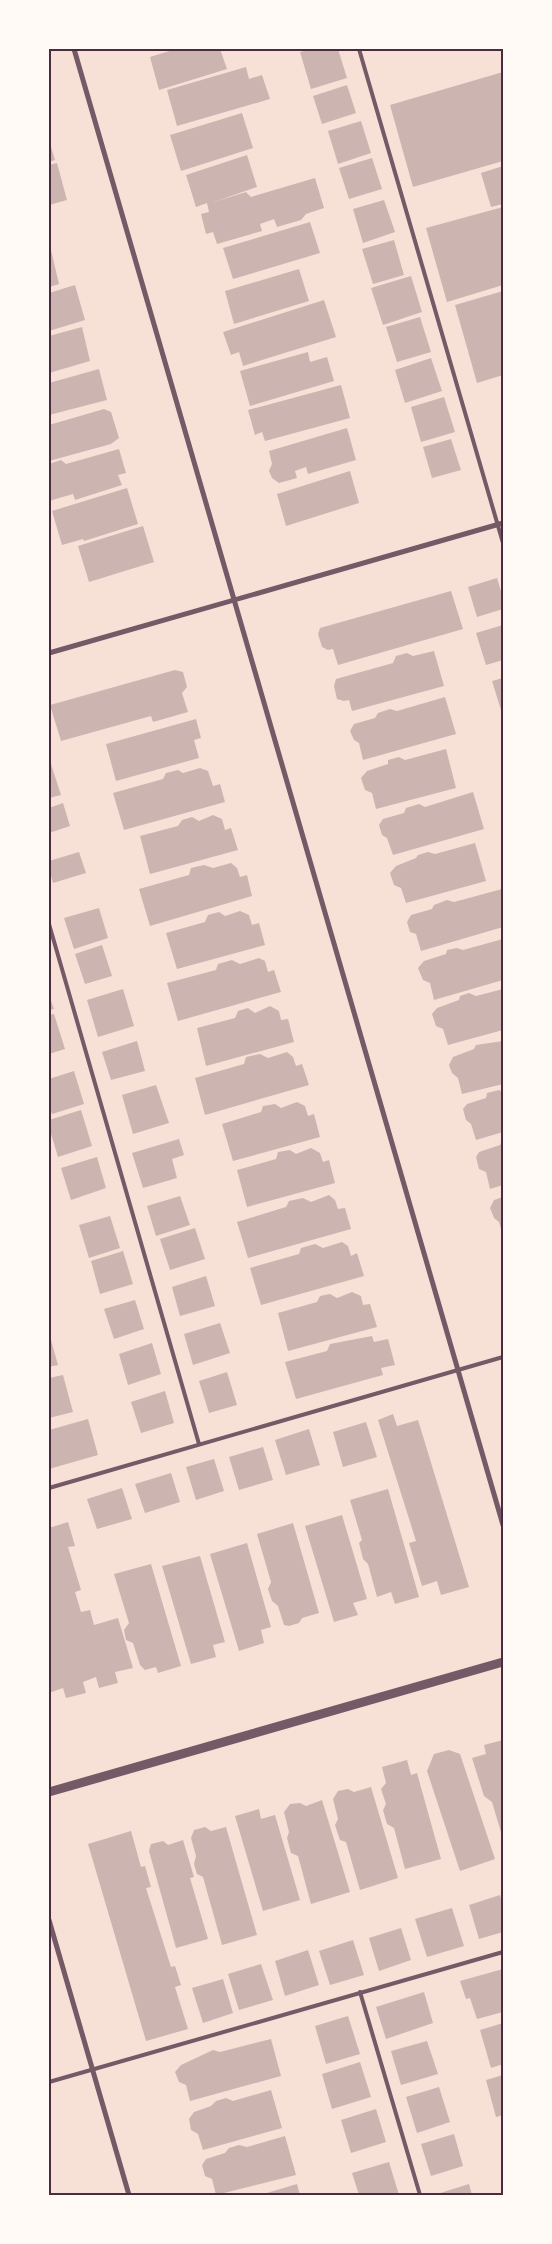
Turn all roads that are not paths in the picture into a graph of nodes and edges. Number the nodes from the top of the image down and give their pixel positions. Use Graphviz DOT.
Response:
graph roads {
  1 [pos="74,49"];
  2 [pos="359,49"];
  3 [pos="501,524"];
  4 [pos="503,543"];
  5 [pos="234,600"];
  6 [pos="49,653"];
  7 [pos="49,924"];
  8 [pos="503,1357"];
  9 [pos="458,1370"];
  10 [pos="200,1444"];
  11 [pos="49,1488"];
  12 [pos="503,1525"];
  13 [pos="503,1662"];
  14 [pos="49,1792"];
  15 [pos="49,1920"];
  16 [pos="503,1952"];
  17 [pos="360,1992"];
  18 [pos="92,2069"];
  19 [pos="49,2082"];
  20 [pos="129,2195"];
  21 [pos="420,2195"];
  1 -- 5 [label="street"];
  2 -- 3 [label="lane"];
  3 -- 4 [label="lane"];
  3 -- 5 [label="street"];
  5 -- 6 [label="street"];
  5 -- 9 [label="street"];
  7 -- 10 [label="lane"];
  8 -- 9 [label="lane"];
  9 -- 10 [label="lane"];
  9 -- 12 [label="street"];
  10 -- 11 [label="lane"];
  13 -- 14 [label="street"];
  15 -- 18 [label="street"];
  16 -- 17 [label="lane"];
  17 -- 18 [label="lane"];
  17 -- 21 [label="lane"];
  18 -- 19 [label="lane"];
  18 -- 20 [label="street"];
}
